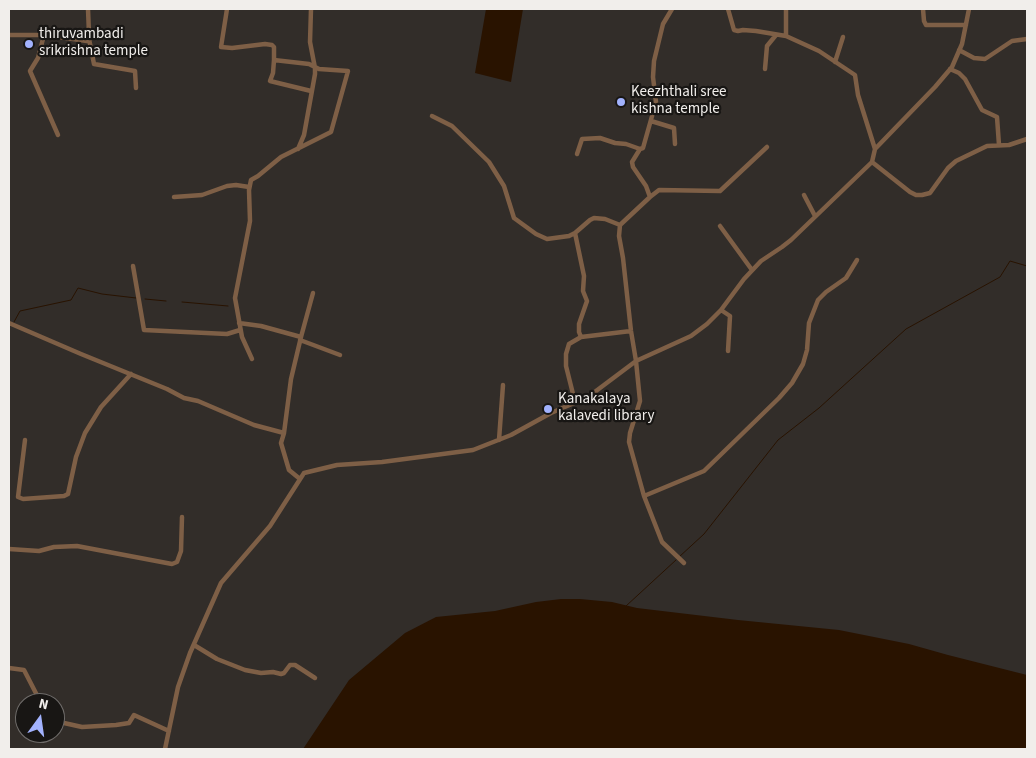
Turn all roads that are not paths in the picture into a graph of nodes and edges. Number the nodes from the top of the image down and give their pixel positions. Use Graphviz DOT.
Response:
graph roads {
  1 [pos="88,9"];
  2 [pos="227,9"];
  3 [pos="311,9"];
  4 [pos="672,9"];
  5 [pos="728,9"];
  6 [pos="786,9"];
  7 [pos="923,9"];
  8 [pos="969,9"];
  9 [pos="966,25"];
  10 [pos="9,35"];
  11 [pos="44,35"];
  12 [pos="776,35"];
  13 [pos="786,36"];
  14 [pos="844,37"];
  15 [pos="89,39"];
  16 [pos="1027,39"];
  17 [pos="959,50"];
  18 [pos="274,60"];
  19 [pos="835,62"];
  20 [pos="315,68"];
  21 [pos="765,69"];
  22 [pos="950,69"];
  23 [pos="136,88"];
  24 [pos="312,91"];
  25 [pos="432,116"];
  26 [pos="651,121"];
  27 [pos="58,135"];
  28 [pos="1027,139"];
  29 [pos="675,144"];
  30 [pos="999,145"];
  31 [pos="767,147"];
  32 [pos="640,148"];
  33 [pos="298,149"];
  34 [pos="875,150"];
  35 [pos="576,154"];
  36 [pos="872,162"];
  37 [pos="249,187"];
  38 [pos="804,195"];
  39 [pos="174,197"];
  40 [pos="650,197"];
  41 [pos="815,216"];
  42 [pos="620,225"];
  43 [pos="720,226"];
  44 [pos="574,233"];
  45 [pos="858,260"];
  46 [pos="133,266"];
  47 [pos="752,270"];
  48 [pos="313,293"];
  49 [pos="721,310"];
  50 [pos="9,323"];
  51 [pos="239,323"];
  52 [pos="240,330"];
  53 [pos="630,332"];
  54 [pos="300,338"];
  55 [pos="581,338"];
  56 [pos="728,351"];
  57 [pos="340,355"];
  58 [pos="252,359"];
  59 [pos="636,361"];
  60 [pos="131,374"];
  61 [pos="503,385"];
  62 [pos="575,402"];
  63 [pos="284,434"];
  64 [pos="25,440"];
  65 [pos="499,440"];
  66 [pos="300,480"];
  67 [pos="644,496"];
  68 [pos="182,517"];
  69 [pos="9,549"];
  70 [pos="682,562"];
  71 [pos="194,645"];
  72 [pos="9,668"];
  73 [pos="315,678"];
  74 [pos="36,693"];
  75 [pos="65,723"];
  76 [pos="169,731"];
  77 [pos="165,749"];
  1 -- 15 [label="street"];
  2 -- 18 [label="street"];
  3 -- 20 [label="street"];
  4 -- 26 [label="street"];
  5 -- 12 [label="street"];
  6 -- 13 [label="street"];
  7 -- 9 [label="street"];
  8 -- 9 [label="street"];
  9 -- 17 [label="street"];
  10 -- 11 [label="street"];
  11 -- 15 [label="street"];
  11 -- 27 [label="street"];
  12 -- 13 [label="street"];
  12 -- 21 [label="street"];
  13 -- 19 [label="street"];
  14 -- 19 [label="street"];
  15 -- 23 [label="street"];
  16 -- 17 [label="street"];
  17 -- 22 [label="street"];
  18 -- 20 [label="street"];
  18 -- 24 [label="street"];
  19 -- 34 [label="street"];
  20 -- 24 [label="street"];
  20 -- 33 [label="street"];
  22 -- 30 [label="street"];
  22 -- 34 [label="street"];
  24 -- 33 [label="street"];
  25 -- 44 [label="street"];
  26 -- 29 [label="street"];
  26 -- 32 [label="street"];
  28 -- 30 [label="street"];
  30 -- 36 [label="street"];
  31 -- 40 [label="street"];
  32 -- 35 [label="street"];
  32 -- 40 [label="street"];
  33 -- 37 [label="street"];
  34 -- 36 [label="street"];
  36 -- 41 [label="street"];
  37 -- 39 [label="street"];
  37 -- 51 [label="street"];
  38 -- 41 [label="street"];
  40 -- 42 [label="street"];
  41 -- 47 [label="street"];
  42 -- 44 [label="street"];
  42 -- 53 [label="street"];
  43 -- 47 [label="street"];
  44 -- 55 [label="street"];
  45 -- 67 [label="street"];
  46 -- 52 [label="street"];
  47 -- 49 [label="street"];
  48 -- 54 [label="street"];
  49 -- 56 [label="street"];
  49 -- 59 [label="street"];
  50 -- 60 [label="street"];
  51 -- 52 [label="street"];
  51 -- 54 [label="street"];
  52 -- 58 [label="street"];
  53 -- 55 [label="street"];
  53 -- 59 [label="street"];
  54 -- 57 [label="street"];
  54 -- 63 [label="street"];
  55 -- 62 [label="street"];
  59 -- 62 [label="street"];
  59 -- 67 [label="street"];
  60 -- 63 [label="street"];
  60 -- 64 [label="street"];
  61 -- 65 [label="street"];
  62 -- 65 [label="street"];
  63 -- 66 [label="street"];
  65 -- 66 [label="street"];
  66 -- 71 [label="street"];
  67 -- 70 [label="street"];
  68 -- 69 [label="street"];
  71 -- 73 [label="street"];
  71 -- 76 [label="street"];
  72 -- 74 [label="street"];
  75 -- 76 [label="street"];
  76 -- 77 [label="street"];
}
